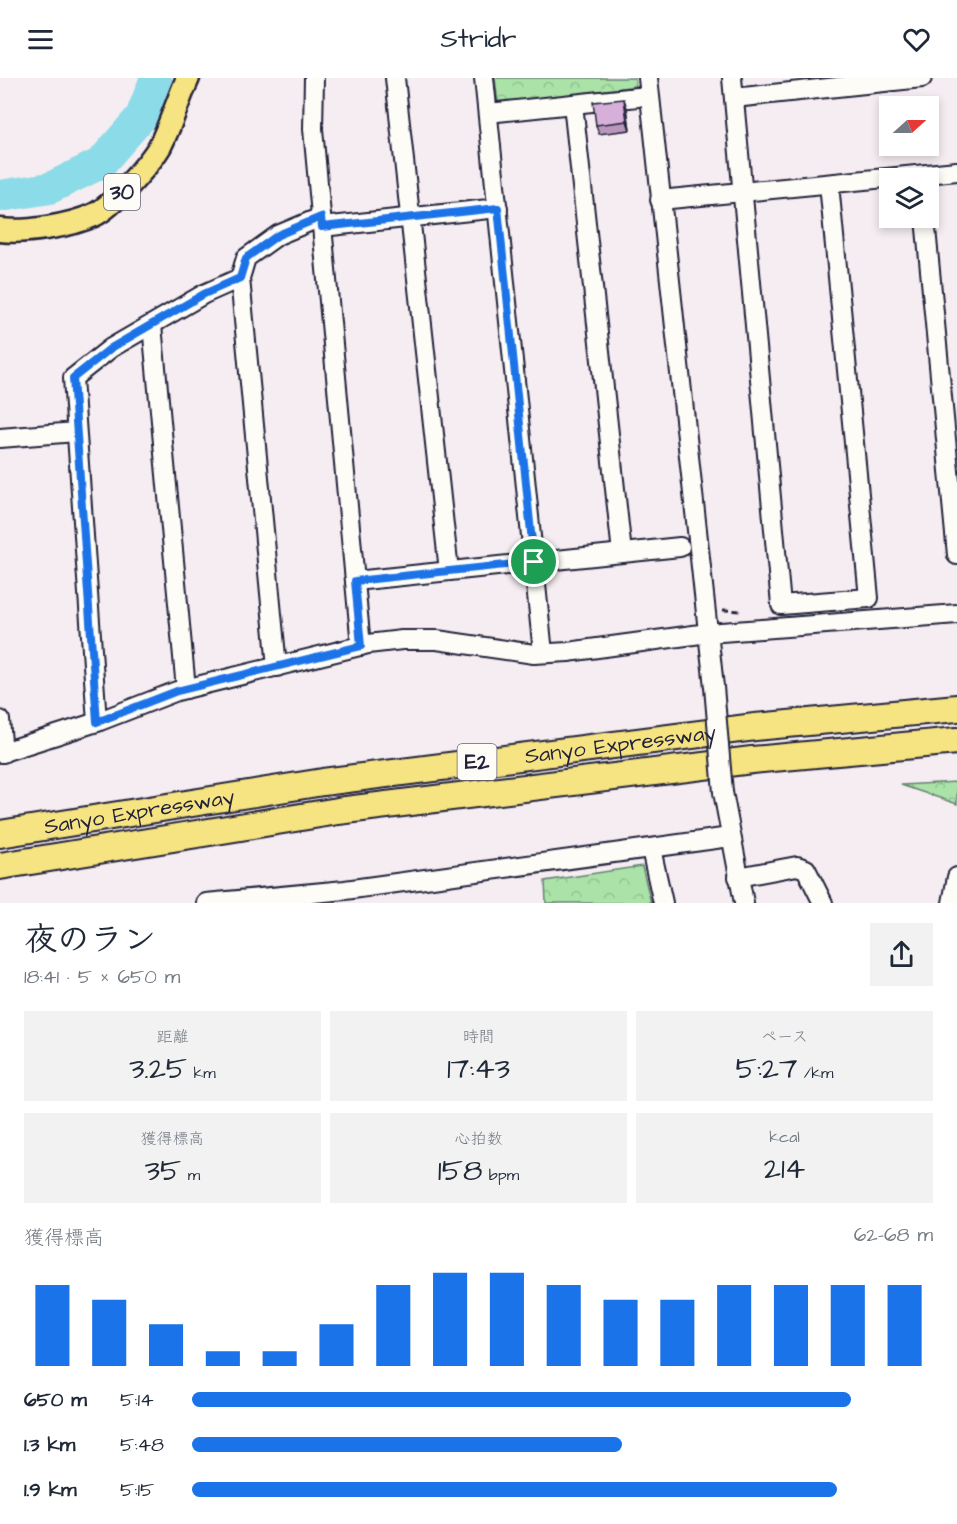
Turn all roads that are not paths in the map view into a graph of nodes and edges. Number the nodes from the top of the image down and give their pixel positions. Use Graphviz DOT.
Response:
graph roads {
  1 [pos="188,78"];
  2 [pos="314,78"];
  3 [pos="395,78"];
  4 [pos="484,78"];
  5 [pos="648,78"];
  6 [pos="732,78"];
  7 [pos="922,78"];
  8 [pos="638,97"];
  9 [pos="734,98"];
  10 [pos="573,104"];
  11 [pos="488,113"];
  12 [pos="957,171"];
  13 [pos="939,174"];
  14 [pos="879,180"];
  15 [pos="829,184"];
  16 [pos="742,192"];
  17 [pos="660,200"];
  18 [pos="498,208"];
  19 [pos="410,218"];
  20 [pos="322,222"];
  21 [pos="926,228"];
  22 [pos="0,230"];
  23 [pos="240,278"];
  24 [pos="152,325"];
  25 [pos="76,432"];
  26 [pos="0,438"];
  27 [pos="680,547"];
  28 [pos="622,553"];
  29 [pos="957,555"];
  30 [pos="534,562"];
  31 [pos="449,571"];
  32 [pos="355,581"];
  33 [pos="957,614"];
  34 [pos="708,633"];
  35 [pos="361,646"];
  36 [pos="543,653"];
  37 [pos="277,667"];
  38 [pos="186,689"];
  39 [pos="957,708"];
  40 [pos="0,720"];
  41 [pos="97,722"];
  42 [pos="957,741"];
  43 [pos="2,753"];
  44 [pos="0,834"];
  45 [pos="730,837"];
  46 [pos="651,849"];
  47 [pos="0,866"];
  48 [pos="738,877"];
  49 [pos="957,878"];
  50 [pos="328,897"];
  51 [pos="206,903"];
  52 [pos="663,903"];
  53 [pos="744,903"];
  54 [pos="823,903"];
  55 [pos="952,903"];
  1 -- 22 [label="main road, 30"];
  2 -- 20 [label="street"];
  3 -- 19 [label="street"];
  4 -- 11 [label="street"];
  5 -- 17 [label="street"];
  6 -- 9 [label="street"];
  7 -- 9 [label="street"];
  8 -- 10 [label="street"];
  9 -- 16 [label="street"];
  10 -- 11 [label="street"];
  10 -- 28 [label="street"];
  11 -- 18 [label="street"];
  12 -- 13 [label="street"];
  14 -- 15 [label="street"];
  15 -- 16 [label="street"];
  15 -- 16 [label="street"];
  16 -- 17 [label="street"];
  17 -- 34 [label="street"];
  18 -- 19 [label="street"];
  18 -- 30 [label="street"];
  19 -- 20 [label="street"];
  19 -- 31 [label="street"];
  20 -- 23 [label="street"];
  20 -- 32 [label="street"];
  21 -- 29 [label="street"];
  23 -- 24 [label="street"];
  23 -- 37 [label="street"];
  24 -- 25 [label="street"];
  24 -- 38 [label="street"];
  25 -- 26 [label="street"];
  25 -- 41 [label="street"];
  27 -- 28 [label="street"];
  28 -- 30 [label="street"];
  30 -- 31 [label="street"];
  30 -- 36 [label="street"];
  31 -- 32 [label="street"];
  32 -- 35 [label="street"];
  33 -- 34 [label="street"];
  34 -- 36 [label="street"];
  34 -- 45 [label="street, bridge"];
  35 -- 36 [label="street"];
  35 -- 37 [label="street"];
  37 -- 38 [label="street"];
  38 -- 41 [label="street"];
  39 -- 44 [label="highway, Sanyo Expressway / E2"];
  40 -- 43 [label="street"];
  41 -- 43 [label="street"];
  42 -- 47 [label="highway, Sanyo Expressway / E2"];
  45 -- 46 [label="street"];
  45 -- 48 [label="street"];
  46 -- 50 [label="street"];
  46 -- 52 [label="street"];
  48 -- 53 [label="street"];
  48 -- 54 [label="street"];
  49 -- 55 [label="street"];
  50 -- 51 [label="street"];
}
